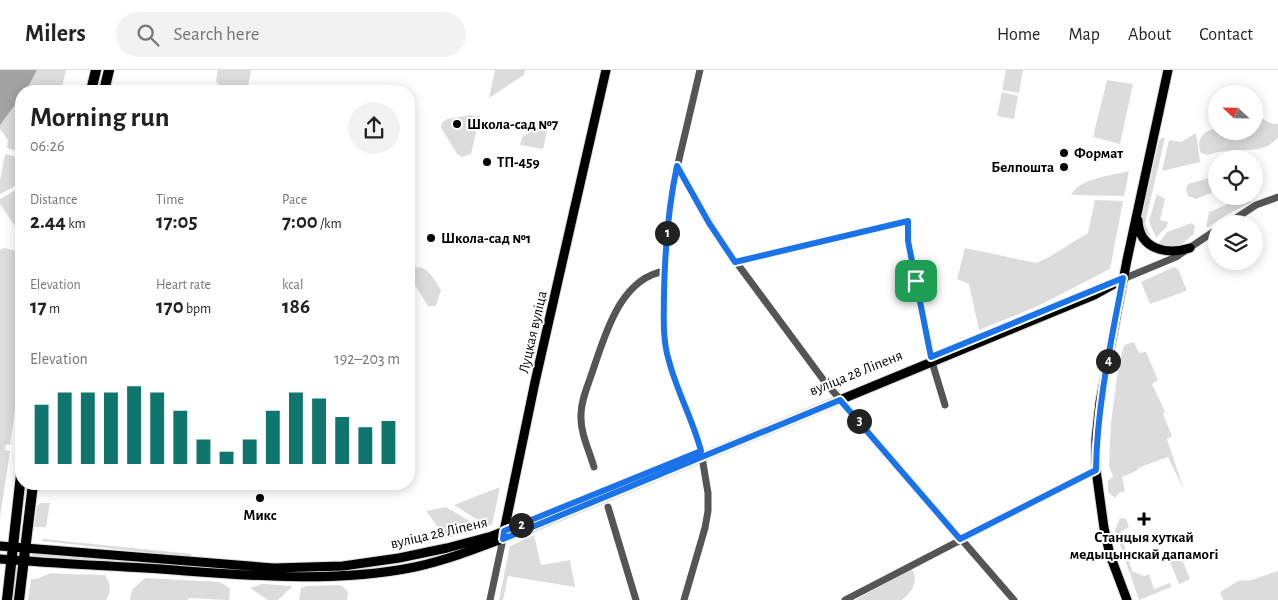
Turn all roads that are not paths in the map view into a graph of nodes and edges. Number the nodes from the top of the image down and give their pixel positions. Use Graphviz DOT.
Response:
graph roads {
  1 [pos="96,70"];
  2 [pos="109,70"];
  3 [pos="606,70"];
  4 [pos="700,70"];
  5 [pos="1168,70"];
  6 [pos="92,85"];
  7 [pos="105,85"];
  8 [pos="677,166"];
  9 [pos="1278,197"];
  10 [pos="1138,208"];
  11 [pos="1241,215"];
  12 [pos="1208,236"];
  13 [pos="1190,248"];
  14 [pos="735,262"];
  15 [pos="665,271"];
  16 [pos="1123,278"];
  17 [pos="932,359"];
  18 [pos="838,398"];
  19 [pos="945,405"];
  20 [pos="702,454"];
  21 [pos="594,467"];
  22 [pos="1096,470"];
  23 [pos="19,490"];
  24 [pos="32,490"];
  25 [pos="608,507"];
  26 [pos="503,535"];
  27 [pos="960,539"];
  28 [pos="0,546"];
  29 [pos="12,547"];
  30 [pos="25,548"];
  31 [pos="399,558"];
  32 [pos="0,559"];
  33 [pos="11,560"];
  34 [pos="24,560"];
  35 [pos="400,569"];
  36 [pos="7,600"];
  37 [pos="19,600"];
  38 [pos="490,600"];
  39 [pos="636,600"];
  40 [pos="684,600"];
  41 [pos="845,600"];
  42 [pos="1014,600"];
  43 [pos="1127,600"];
  1 -- 6 [label="highway"];
  2 -- 7 [label="highway"];
  3 -- 26 [label="main road, Луцкая вуліца"];
  4 -- 8 [label="street"];
  5 -- 10 [label="main road"];
  8 -- 14 [label="street"];
  8 -- 15 [label="street"];
  9 -- 11 [label="street"];
  10 -- 13 [label="main road"];
  10 -- 16 [label="main road"];
  12 -- 13 [label="street"];
  13 -- 16 [label="street"];
  14 -- 17 [label="street"];
  14 -- 18 [label="street"];
  15 -- 20 [label="street"];
  15 -- 21 [label="street"];
  16 -- 17 [label="main road, вуліца 28 Ліпеня"];
  16 -- 22 [label="main road"];
  17 -- 18 [label="main road, вуліца 28 Ліпеня"];
  17 -- 19 [label="street"];
  18 -- 20 [label="main road, вуліца 28 Ліпеня"];
  18 -- 27 [label="street"];
  20 -- 26 [label="main road, вуліца 28 Ліпеня"];
  20 -- 40 [label="street"];
  22 -- 27 [label="street"];
  22 -- 43 [label="main road"];
  23 -- 29 [label="highway"];
  24 -- 30 [label="highway"];
  25 -- 39 [label="street"];
  26 -- 31 [label="main road, вуліца 28 Ліпеня"];
  26 -- 35 [label="main road, вуліца 28 Ліпеня"];
  26 -- 38 [label="street, Луцкая вуліца"];
  27 -- 41 [label="street"];
  27 -- 42 [label="street"];
  28 -- 29 [label="main road, вуліца 28 Ліпеня"];
  29 -- 30 [label="main road, вуліца 28 Ліпеня"];
  29 -- 33 [label="highway"];
  30 -- 31 [label="main road, вуліца 28 Ліпеня"];
  30 -- 34 [label="highway"];
  31 -- 35 [label="main road"];
  32 -- 33 [label="main road, вуліца 28 Ліпеня"];
  33 -- 34 [label="main road, вуліца 28 Ліпеня"];
  33 -- 36 [label="highway"];
  34 -- 35 [label="main road, вуліца 28 Ліпеня"];
  34 -- 37 [label="highway"];
}
